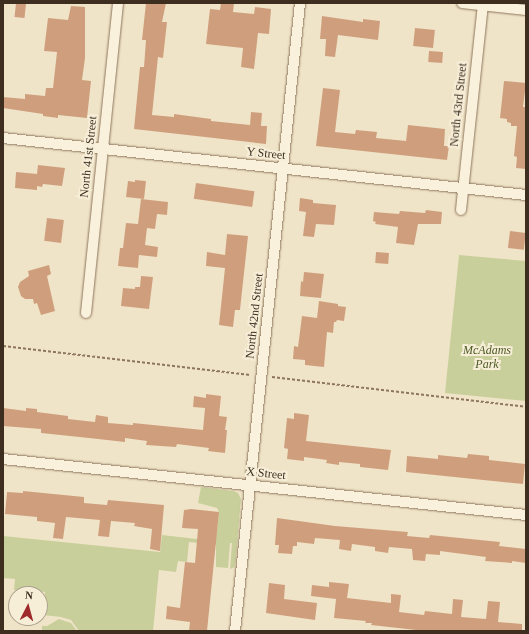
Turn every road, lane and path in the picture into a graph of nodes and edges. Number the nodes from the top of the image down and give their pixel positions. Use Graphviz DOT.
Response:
graph roads {
  1 [pos="118,3"];
  2 [pos="300,3"];
  3 [pos="462,3"];
  4 [pos="482,4"];
  5 [pos="526,10"];
  6 [pos="3,138"];
  7 [pos="103,149"];
  8 [pos="283,169"];
  9 [pos="463,188"];
  10 [pos="526,195"];
  11 [pos="461,210"];
  12 [pos="86,313"];
  13 [pos="3,459"];
  14 [pos="250,485"];
  15 [pos="526,515"];
  16 [pos="235,631"];
  1 -- 7 [label="street, North 41st Street"];
  2 -- 8 [label="street, North 42nd Street"];
  3 -- 4 [label="street"];
  4 -- 5 [label="street"];
  4 -- 9 [label="street, North 43rd Street"];
  6 -- 7 [label="street, Y Street"];
  7 -- 8 [label="street, Y Street"];
  7 -- 12 [label="street, North 41st Street"];
  8 -- 9 [label="street, Y Street"];
  8 -- 14 [label="street, North 42nd Street"];
  9 -- 10 [label="street, Y Street"];
  9 -- 11 [label="street, North 43rd Street"];
  13 -- 14 [label="street, X Street"];
  14 -- 15 [label="street, X Street"];
  14 -- 16 [label="street, North 42nd Street"];
}
